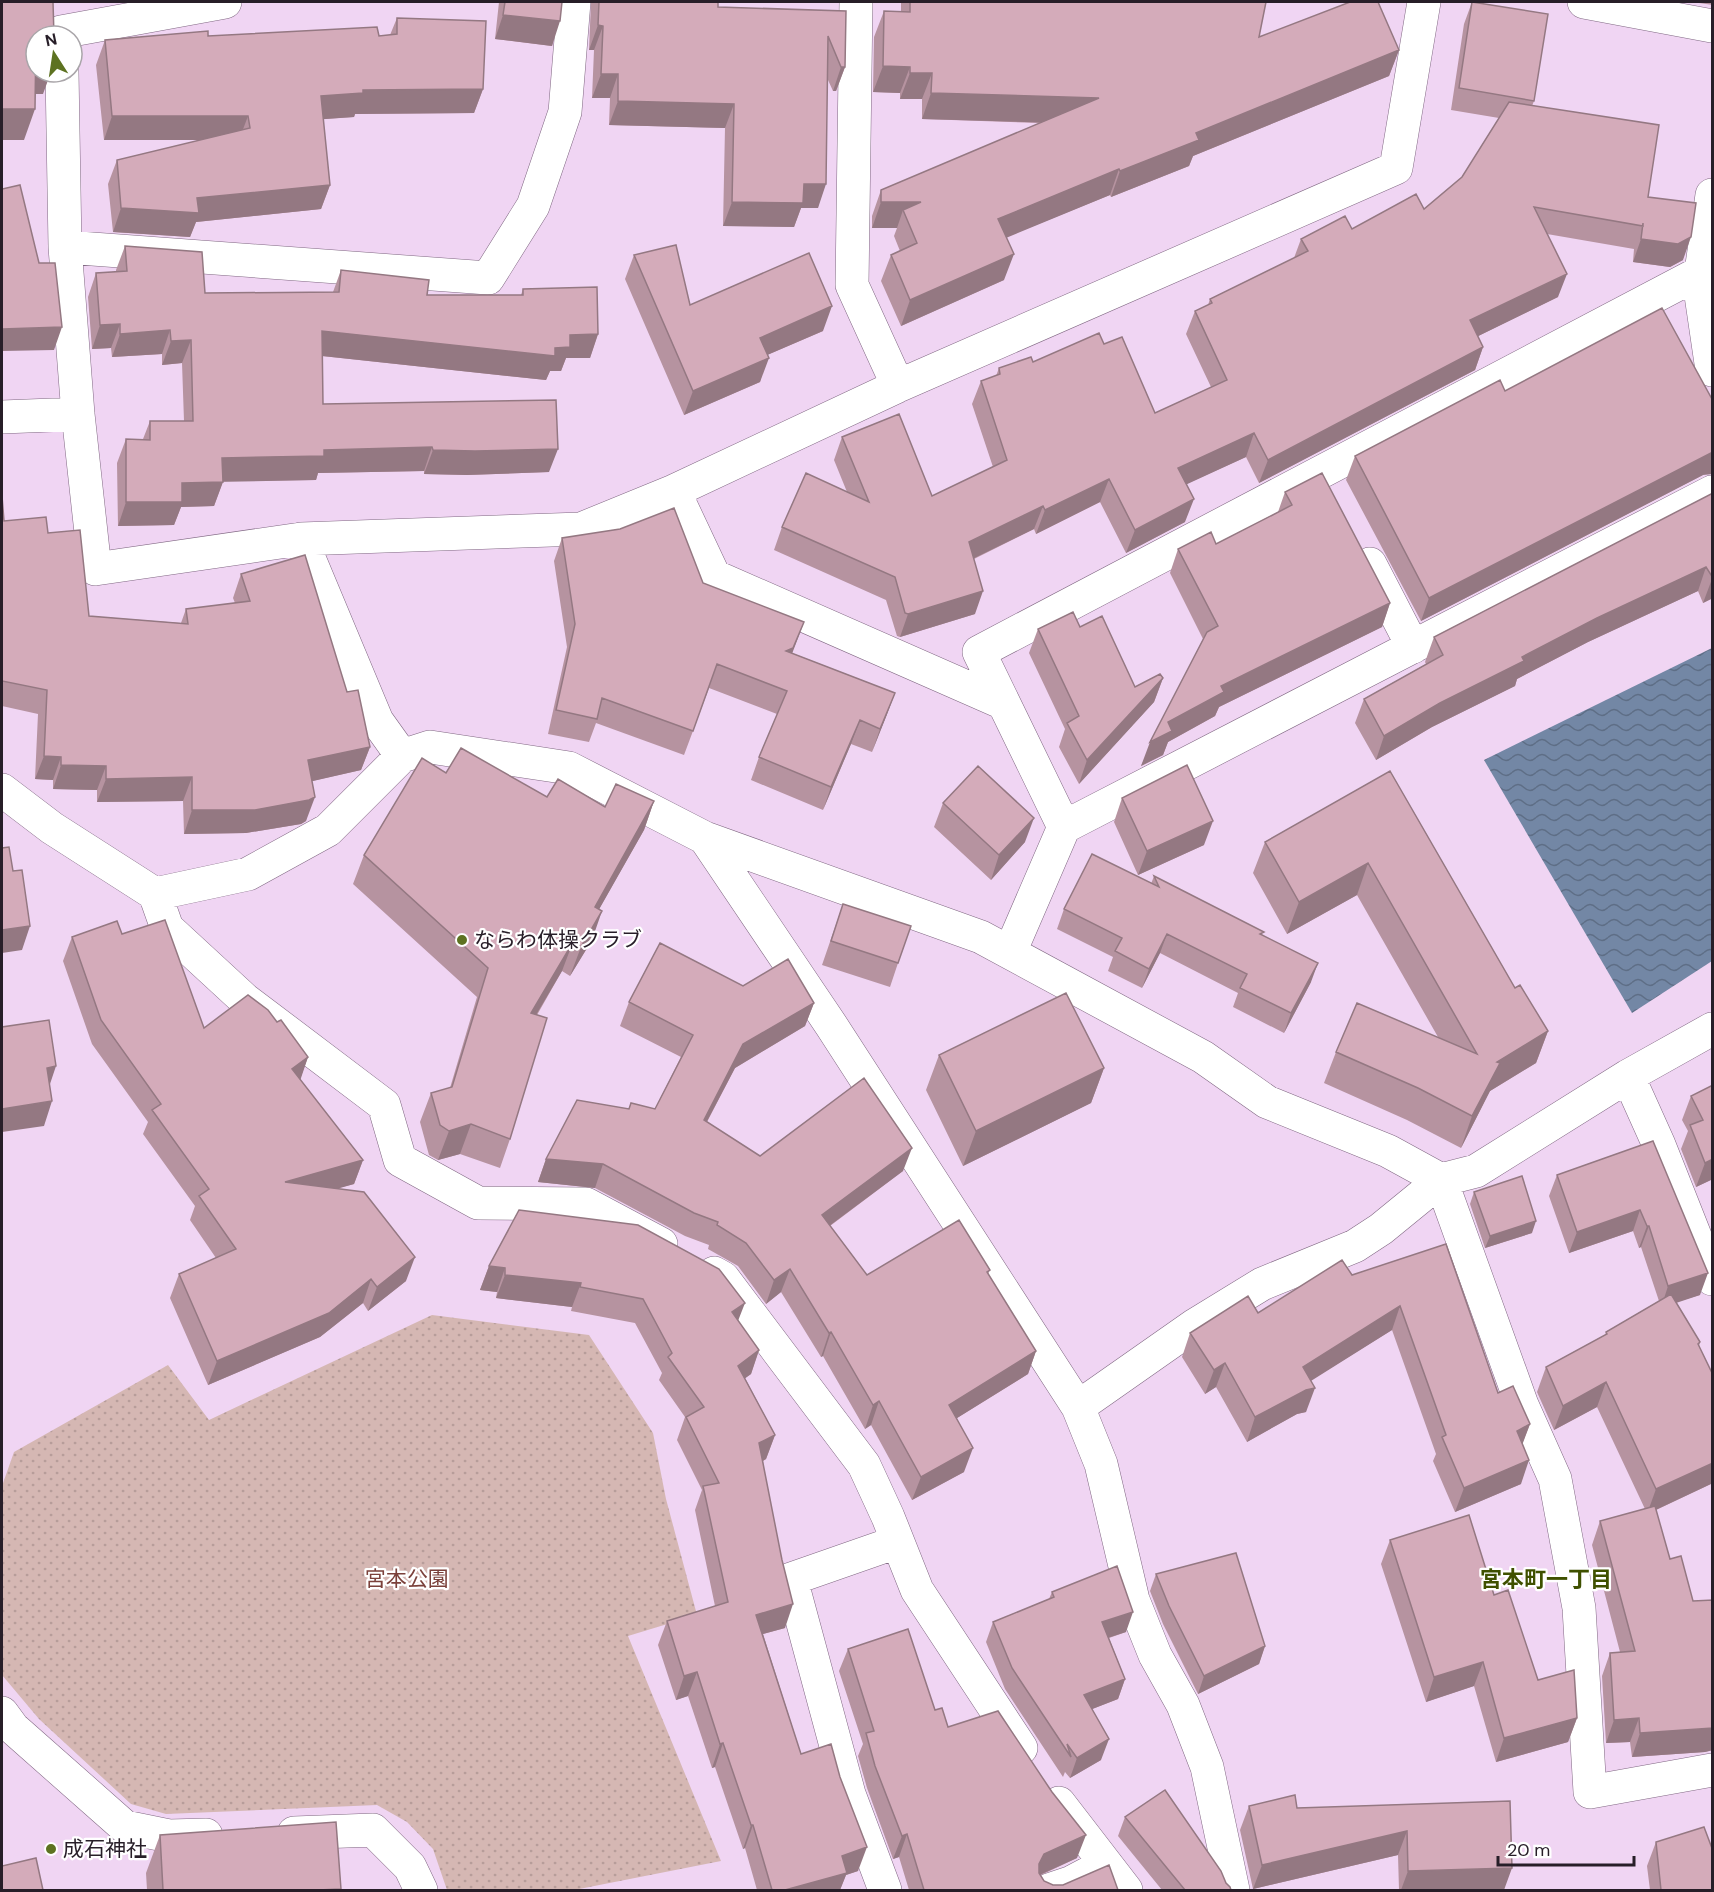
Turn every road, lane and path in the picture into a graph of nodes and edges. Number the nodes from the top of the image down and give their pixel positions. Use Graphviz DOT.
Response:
graph roads {
  1 [pos="225,2"];
  2 [pos="574,2"];
  3 [pos="856,2"];
  4 [pos="1424,2"];
  5 [pos="1584,2"];
  6 [pos="1713,26"];
  7 [pos="84,28"];
  8 [pos="62,84"];
  9 [pos="1713,195"];
  10 [pos="65,247"];
  11 [pos="1705,289"];
  12 [pos="1713,370"];
  13 [pos="898,386"];
  14 [pos="78,414"];
  15 [pos="2,417"];
  16 [pos="1322,472"];
  17 [pos="674,491"];
  18 [pos="1713,492"];
  19 [pos="1338,503"];
  20 [pos="1354,534"];
  21 [pos="301,539"];
  22 [pos="1413,647"];
  23 [pos="1003,703"];
  24 [pos="402,756"];
  25 [pos="2,790"];
  26 [pos="1064,827"];
  27 [pos="705,838"];
  28 [pos="156,894"];
  29 [pos="1011,952"];
  30 [pos="1713,1029"];
  31 [pos="1628,1077"];
  32 [pos="1441,1180"];
  33 [pos="1713,1279"];
  34 [pos="1078,1407"];
  35 [pos="897,1542"];
  36 [pos="2,1713"];
  37 [pos="1713,1770"];
  38 [pos="1104,1865"];
  39 [pos="421,1890"];
  40 [pos="885,1890"];
  41 [pos="1049,1890"];
  42 [pos="1126,1890"];
  43 [pos="1233,1890"];
  1 -- 7 [label="street"];
  2 -- 10 [label="street"];
  3 -- 13 [label="street"];
  4 -- 13 [label="street"];
  5 -- 6 [label="street"];
  8 -- 10 [label="street"];
  9 -- 11 [label="street"];
  10 -- 14 [label="street"];
  11 -- 12 [label="street"];
  11 -- 16 [label="street"];
  13 -- 17 [label="street"];
  14 -- 15 [label="street"];
  14 -- 21 [label="street"];
  16 -- 19 [label="street"];
  16 -- 23 [label="street"];
  17 -- 21 [label="street"];
  17 -- 23 [label="street"];
  18 -- 22 [label="street"];
  20 -- 22 [label="street"];
  21 -- 24 [label="street"];
  22 -- 26 [label="street"];
  23 -- 26 [label="street"];
  24 -- 27 [label="street"];
  24 -- 28 [label="street"];
  25 -- 28 [label="street"];
  26 -- 29 [label="street"];
  27 -- 29 [label="street"];
  27 -- 34 [label="street"];
  28 -- 35 [label="street"];
  29 -- 32 [label="street"];
  30 -- 31 [label="street"];
  31 -- 32 [label="street"];
  31 -- 33 [label="street"];
  32 -- 34 [label="street"];
  32 -- 37 [label="street"];
  34 -- 43 [label="street"];
  35 -- 38 [label="street"];
  35 -- 40 [label="street"];
  36 -- 39 [label="street"];
  38 -- 41 [label="street"];
  38 -- 42 [label="street"];
}
